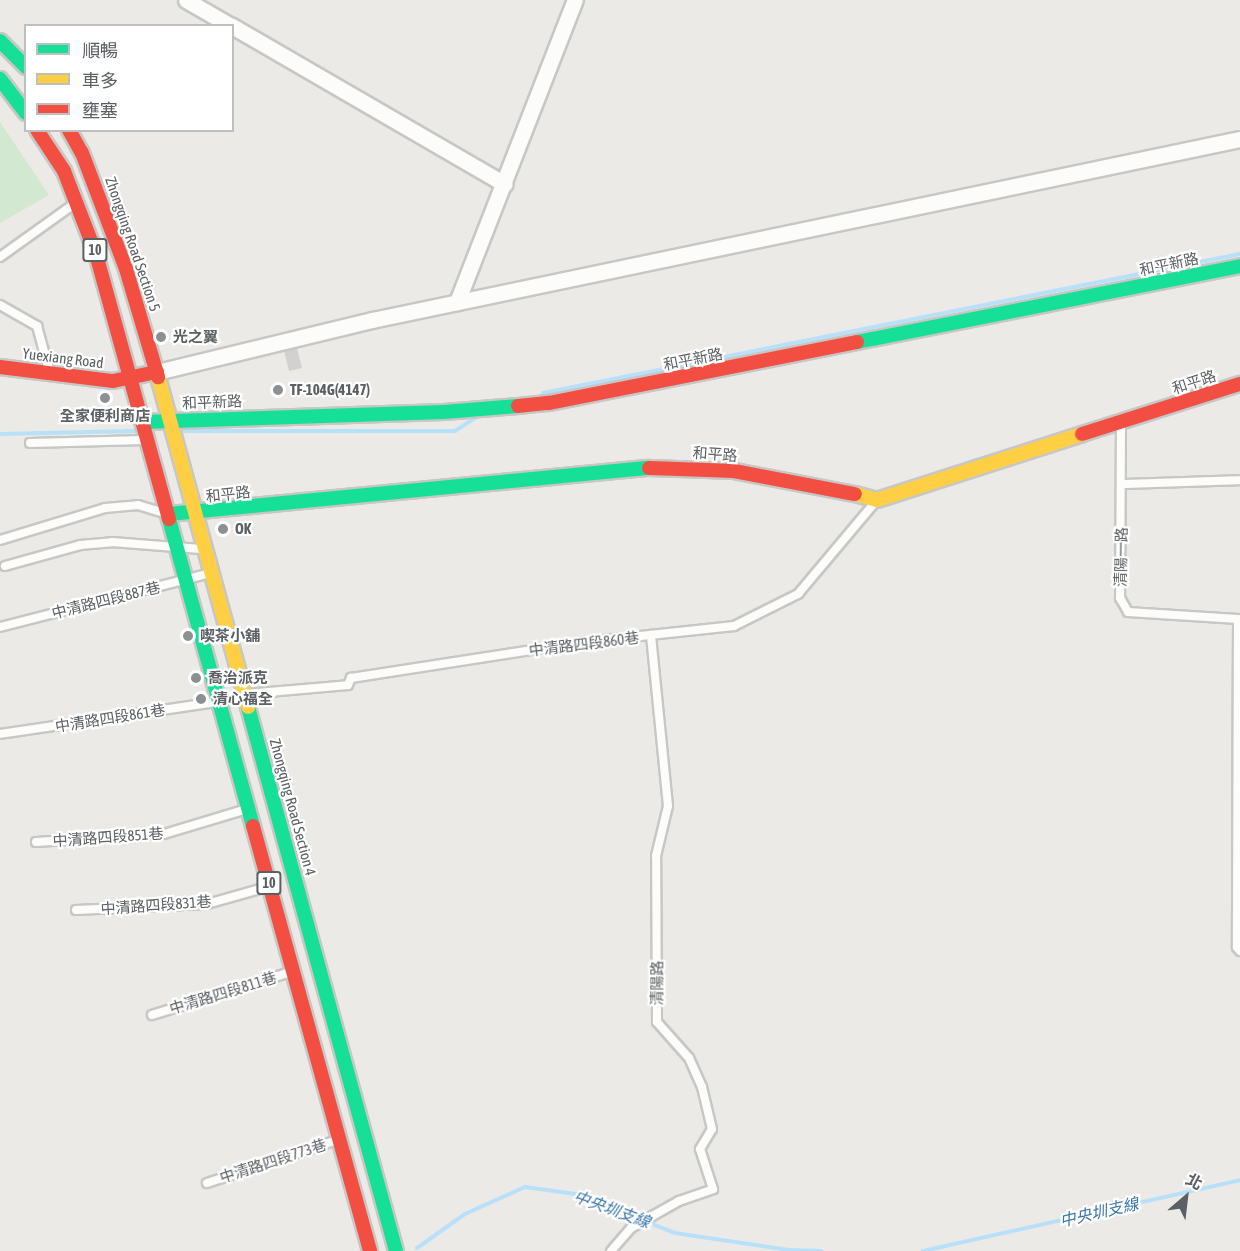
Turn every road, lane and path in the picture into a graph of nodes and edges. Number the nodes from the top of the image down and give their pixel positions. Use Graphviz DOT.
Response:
graph roads {
  1 [pos="186,0"];
  2 [pos="574,0"];
  3 [pos="228,24"];
  4 [pos="234,27"];
  5 [pos="0,41"];
  6 [pos="24,65"];
  7 [pos="0,79"];
  8 [pos="24,110"];
  9 [pos="39,132"];
  10 [pos="70,132"];
  11 [pos="1240,138"];
  12 [pos="505,184"];
  13 [pos="78,201"];
  14 [pos="0,257"];
  15 [pos="1240,266"];
  16 [pos="457,302"];
  17 [pos="0,305"];
  18 [pos="0,367"];
  19 [pos="158,372"];
  20 [pos="50,374"];
  21 [pos="132,377"];
  22 [pos="1240,384"];
  23 [pos="1121,423"];
  24 [pos="173,428"];
  25 [pos="146,430"];
  26 [pos="30,443"];
  27 [pos="1240,480"];
  28 [pos="1122,484"];
  29 [pos="877,500"];
  30 [pos="169,514"];
  31 [pos="196,514"];
  32 [pos="0,540"];
  33 [pos="178,547"];
  34 [pos="206,549"];
  35 [pos="5,566"];
  36 [pos="212,573"];
  37 [pos="187,580"];
  38 [pos="1239,623"];
  39 [pos="0,627"];
  40 [pos="651,635"];
  41 [pos="245,694"];
  42 [pos="220,701"];
  43 [pos="0,734"];
  44 [pos="265,767"];
  45 [pos="240,775"];
  46 [pos="249,808"];
  47 [pos="36,842"];
  48 [pos="270,886"];
  49 [pos="76,910"];
  50 [pos="1240,951"];
  51 [pos="294,971"];
  52 [pos="152,1015"];
  53 [pos="339,1139"];
  54 [pos="207,1183"];
  55 [pos="370,1251"];
  56 [pos="396,1251"];
  57 [pos="611,1251"];
  1 -- 3 [label="street"];
  2 -- 12 [label="street"];
  4 -- 12 [label="street"];
  5 -- 6 [label="main road"];
  7 -- 8 [label="main road"];
  9 -- 13 [label="main road, 10"];
  10 -- 19 [label="main road, Zhongqing Road Section 5 / 10"];
  11 -- 16 [label="street"];
  12 -- 16 [label="street"];
  13 -- 14 [label="lane"];
  13 -- 21 [label="main road, 10"];
  15 -- 24 [label="main road, 和平新路"];
  16 -- 19 [label="street"];
  17 -- 20 [label="lane"];
  18 -- 20 [label="main road, Yuexiang Road"];
  19 -- 21 [label="main road, Yuexiang Road"];
  19 -- 24 [label="main road, Zhongqing Road Section 4 / 10"];
  20 -- 21 [label="main road, Yuexiang Road"];
  21 -- 25 [label="main road, 10"];
  22 -- 23 [label="main road, 和平路"];
  23 -- 28 [label="lane, 清陽一路"];
  23 -- 29 [label="main road, 和平路"];
  24 -- 25 [label="main road, 和平新路"];
  24 -- 31 [label="main road, Zhongqing Road Section 4 / 10"];
  25 -- 26 [label="lane"];
  25 -- 30 [label="main road, 10"];
  27 -- 28 [label="lane"];
  28 -- 38 [label="lane, 清陽一路"];
  29 -- 31 [label="main road, 和平路"];
  29 -- 40 [label="lane, 中清路四段860巷"];
  30 -- 31 [label="main road, 和平路"];
  30 -- 32 [label="lane"];
  30 -- 33 [label="main road, 10"];
  31 -- 34 [label="main road, Zhongqing Road Section 4 / 10"];
  33 -- 34 [label="lane"];
  33 -- 35 [label="lane"];
  33 -- 37 [label="main road, 10"];
  34 -- 36 [label="main road, Zhongqing Road Section 4 / 10"];
  36 -- 37 [label="lane, 中清路四段887巷"];
  36 -- 41 [label="main road, Zhongqing Road Section 4 / 10"];
  37 -- 39 [label="lane, 中清路四段887巷"];
  37 -- 42 [label="main road, 10"];
  38 -- 50 [label="lane"];
  40 -- 41 [label="lane, 中清路四段860巷"];
  40 -- 57 [label="lane, 清陽路"];
  41 -- 44 [label="main road, Zhongqing Road Section 4 / 10"];
  42 -- 43 [label="lane, 中清路四段861巷"];
  42 -- 45 [label="main road, 10"];
  44 -- 45 [label="main road"];
  44 -- 56 [label="main road, Zhongqing Road Section 4 / 10"];
  45 -- 46 [label="main road, 10"];
  46 -- 47 [label="lane, 中清路四段851巷"];
  46 -- 48 [label="main road, 10"];
  48 -- 49 [label="lane, 中清路四段831巷"];
  48 -- 51 [label="main road, 10"];
  51 -- 52 [label="lane, 中清路四段811巷"];
  51 -- 53 [label="main road, 10"];
  53 -- 54 [label="lane, 中清路四段773巷"];
  53 -- 55 [label="main road, 10"];
}
